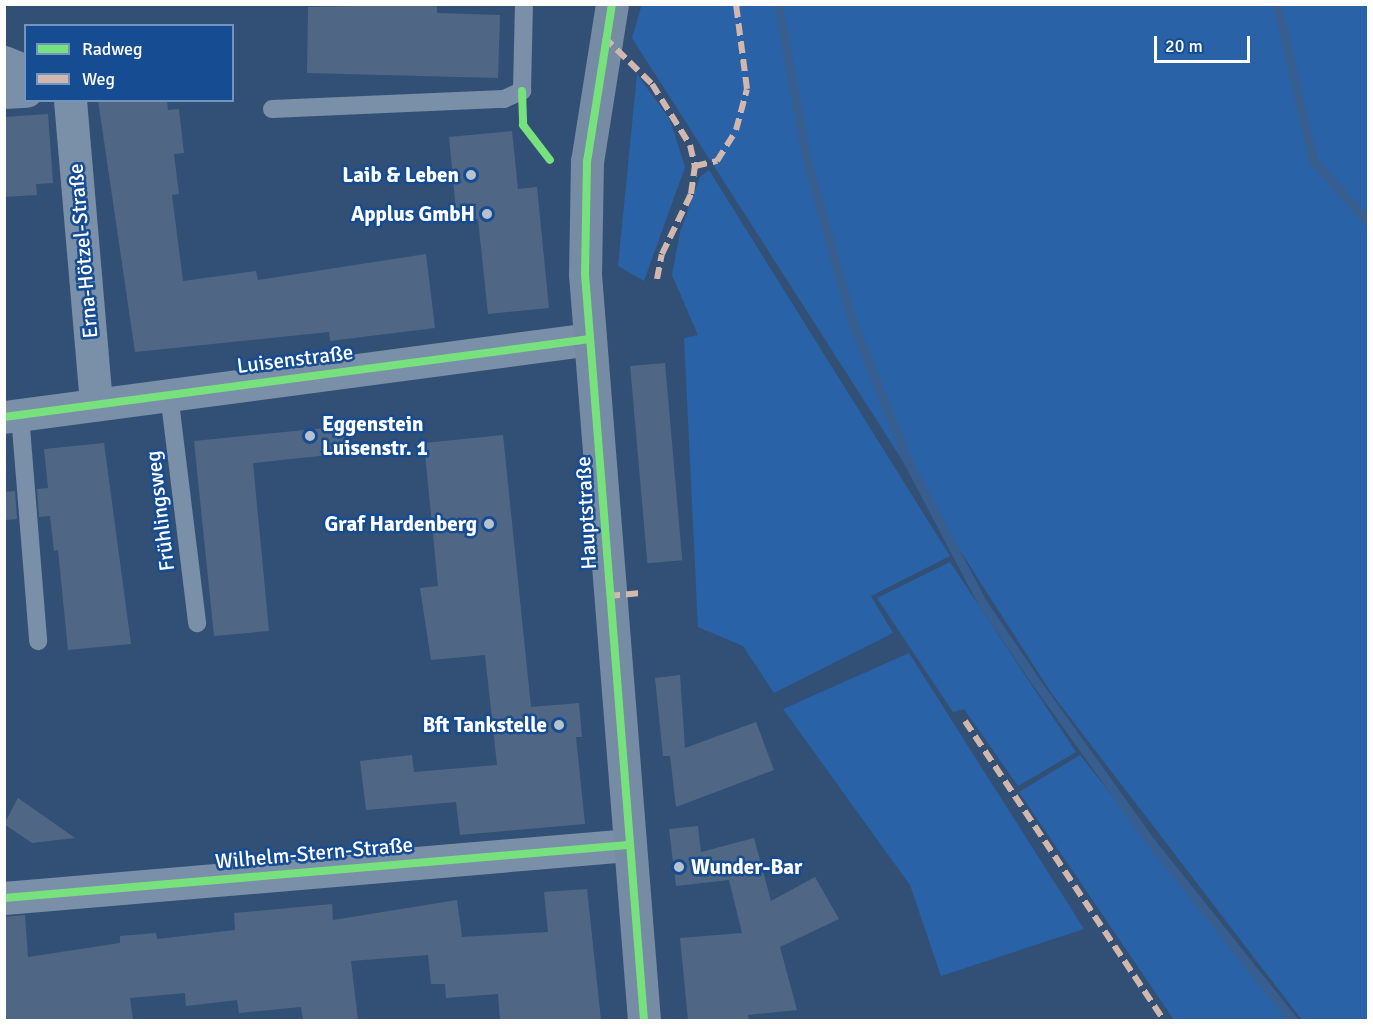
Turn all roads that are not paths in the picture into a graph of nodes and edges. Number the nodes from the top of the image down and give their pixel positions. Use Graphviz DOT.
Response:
graph roads {
  1 [pos="524,4"];
  2 [pos="612,4"];
  3 [pos="4,62"];
  4 [pos="24,70"];
  5 [pos="24,91"];
  6 [pos="4,92"];
  7 [pos="70,102"];
  8 [pos="272,109"];
  9 [pos="590,339"];
  10 [pos="169,394"];
  11 [pos="96,402"];
  12 [pos="12,416"];
  13 [pos="197,623"];
  14 [pos="38,641"];
  15 [pos="628,845"];
  16 [pos="4,898"];
  17 [pos="644,1020"];
  1 -- 8 [label="lane"];
  2 -- 9 [label="street, Hauptstraße"];
  3 -- 4 [label="street"];
  5 -- 6 [label="street"];
  7 -- 11 [label="street, Erna-Hötzel-Straße"];
  9 -- 10 [label="street, Luisenstraße"];
  9 -- 15 [label="street, Hauptstraße"];
  10 -- 11 [label="street, Luisenstraße"];
  10 -- 13 [label="lane, Frühlingsweg"];
  11 -- 12 [label="street, Luisenstraße"];
  12 -- 14 [label="lane"];
  15 -- 16 [label="street, Wilhelm-Stern-Straße"];
  15 -- 17 [label="street, Hauptstraße"];
}
